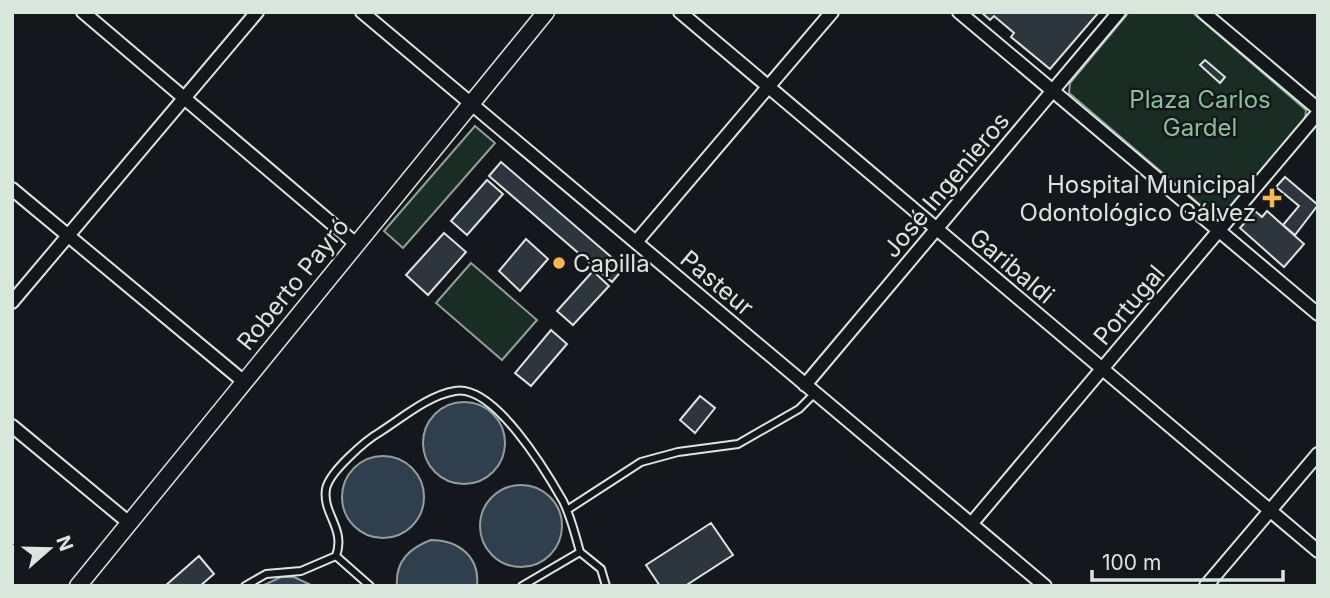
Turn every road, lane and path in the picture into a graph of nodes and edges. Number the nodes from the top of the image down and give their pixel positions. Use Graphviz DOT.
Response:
graph roads {
  1 [pos="83,12"];
  2 [pos="257,12"];
  3 [pos="362,12"];
  4 [pos="546,12"];
  5 [pos="680,12"];
  6 [pos="832,12"];
  7 [pos="958,12"];
  8 [pos="1119,12"];
  9 [pos="1203,12"];
  10 [pos="768,87"];
  11 [pos="1052,91"];
  12 [pos="186,100"];
  13 [pos="470,104"];
  14 [pos="1318,111"];
  15 [pos="12,189"];
  16 [pos="936,229"];
  17 [pos="1220,230"];
  18 [pos="68,237"];
  19 [pos="636,243"];
  20 [pos="356,244"];
  21 [pos="12,302"];
  22 [pos="1318,314"];
  23 [pos="1103,369"];
  24 [pos="243,381"];
  25 [pos="810,389"];
  26 [pos="12,426"];
  27 [pos="1318,454"];
  28 [pos="567,510"];
  29 [pos="1270,510"];
  30 [pos="128,522"];
  31 [pos="972,523"];
  32 [pos="1318,551"];
  33 [pos="580,552"];
  34 [pos="336,556"];
  35 [pos="81,584"];
  36 [pos="1043,585"];
  37 [pos="245,586"];
  38 [pos="370,586"];
  39 [pos="522,586"];
  40 [pos="606,586"];
  41 [pos="1206,586"];
  1 -- 12 [label="street"];
  2 -- 12 [label="street"];
  3 -- 13 [label="street, Pasteur"];
  4 -- 13 [label="street, Roberto Payró"];
  5 -- 10 [label="street, Garibaldi"];
  6 -- 10 [label="street"];
  7 -- 11 [label="street"];
  8 -- 11 [label="street, José Ingenieros"];
  9 -- 14 [label="street"];
  10 -- 16 [label="street, Garibaldi"];
  10 -- 19 [label="street"];
  11 -- 16 [label="street, José Ingenieros"];
  11 -- 17 [label="street"];
  12 -- 18 [label="street"];
  12 -- 20 [label="street"];
  13 -- 19 [label="street, Pasteur"];
  13 -- 20 [label="street, Roberto Payró"];
  14 -- 17 [label="street, Portugal"];
  15 -- 18 [label="street"];
  16 -- 23 [label="street, Garibaldi"];
  16 -- 25 [label="street, José Ingenieros"];
  17 -- 22 [label="street"];
  17 -- 23 [label="street, Portugal"];
  18 -- 21 [label="street"];
  18 -- 24 [label="street"];
  19 -- 25 [label="street, Pasteur"];
  20 -- 24 [label="street, Roberto Payró"];
  23 -- 29 [label="street, Garibaldi"];
  23 -- 31 [label="street, Portugal"];
  24 -- 30 [label="street, Roberto Payró"];
  25 -- 28 [label="lane"];
  25 -- 31 [label="street, Pasteur"];
  26 -- 30 [label="street"];
  27 -- 29 [label="street"];
  28 -- 33 [label="lane"];
  28 -- 34 [label="lane"];
  29 -- 32 [label="street, Garibaldi"];
  29 -- 41 [label="street"];
  30 -- 35 [label="street, Roberto Payró"];
  31 -- 36 [label="street, Pasteur"];
  33 -- 39 [label="lane"];
  33 -- 40 [label="lane"];
  34 -- 37 [label="lane"];
  34 -- 38 [label="lane"];
}
